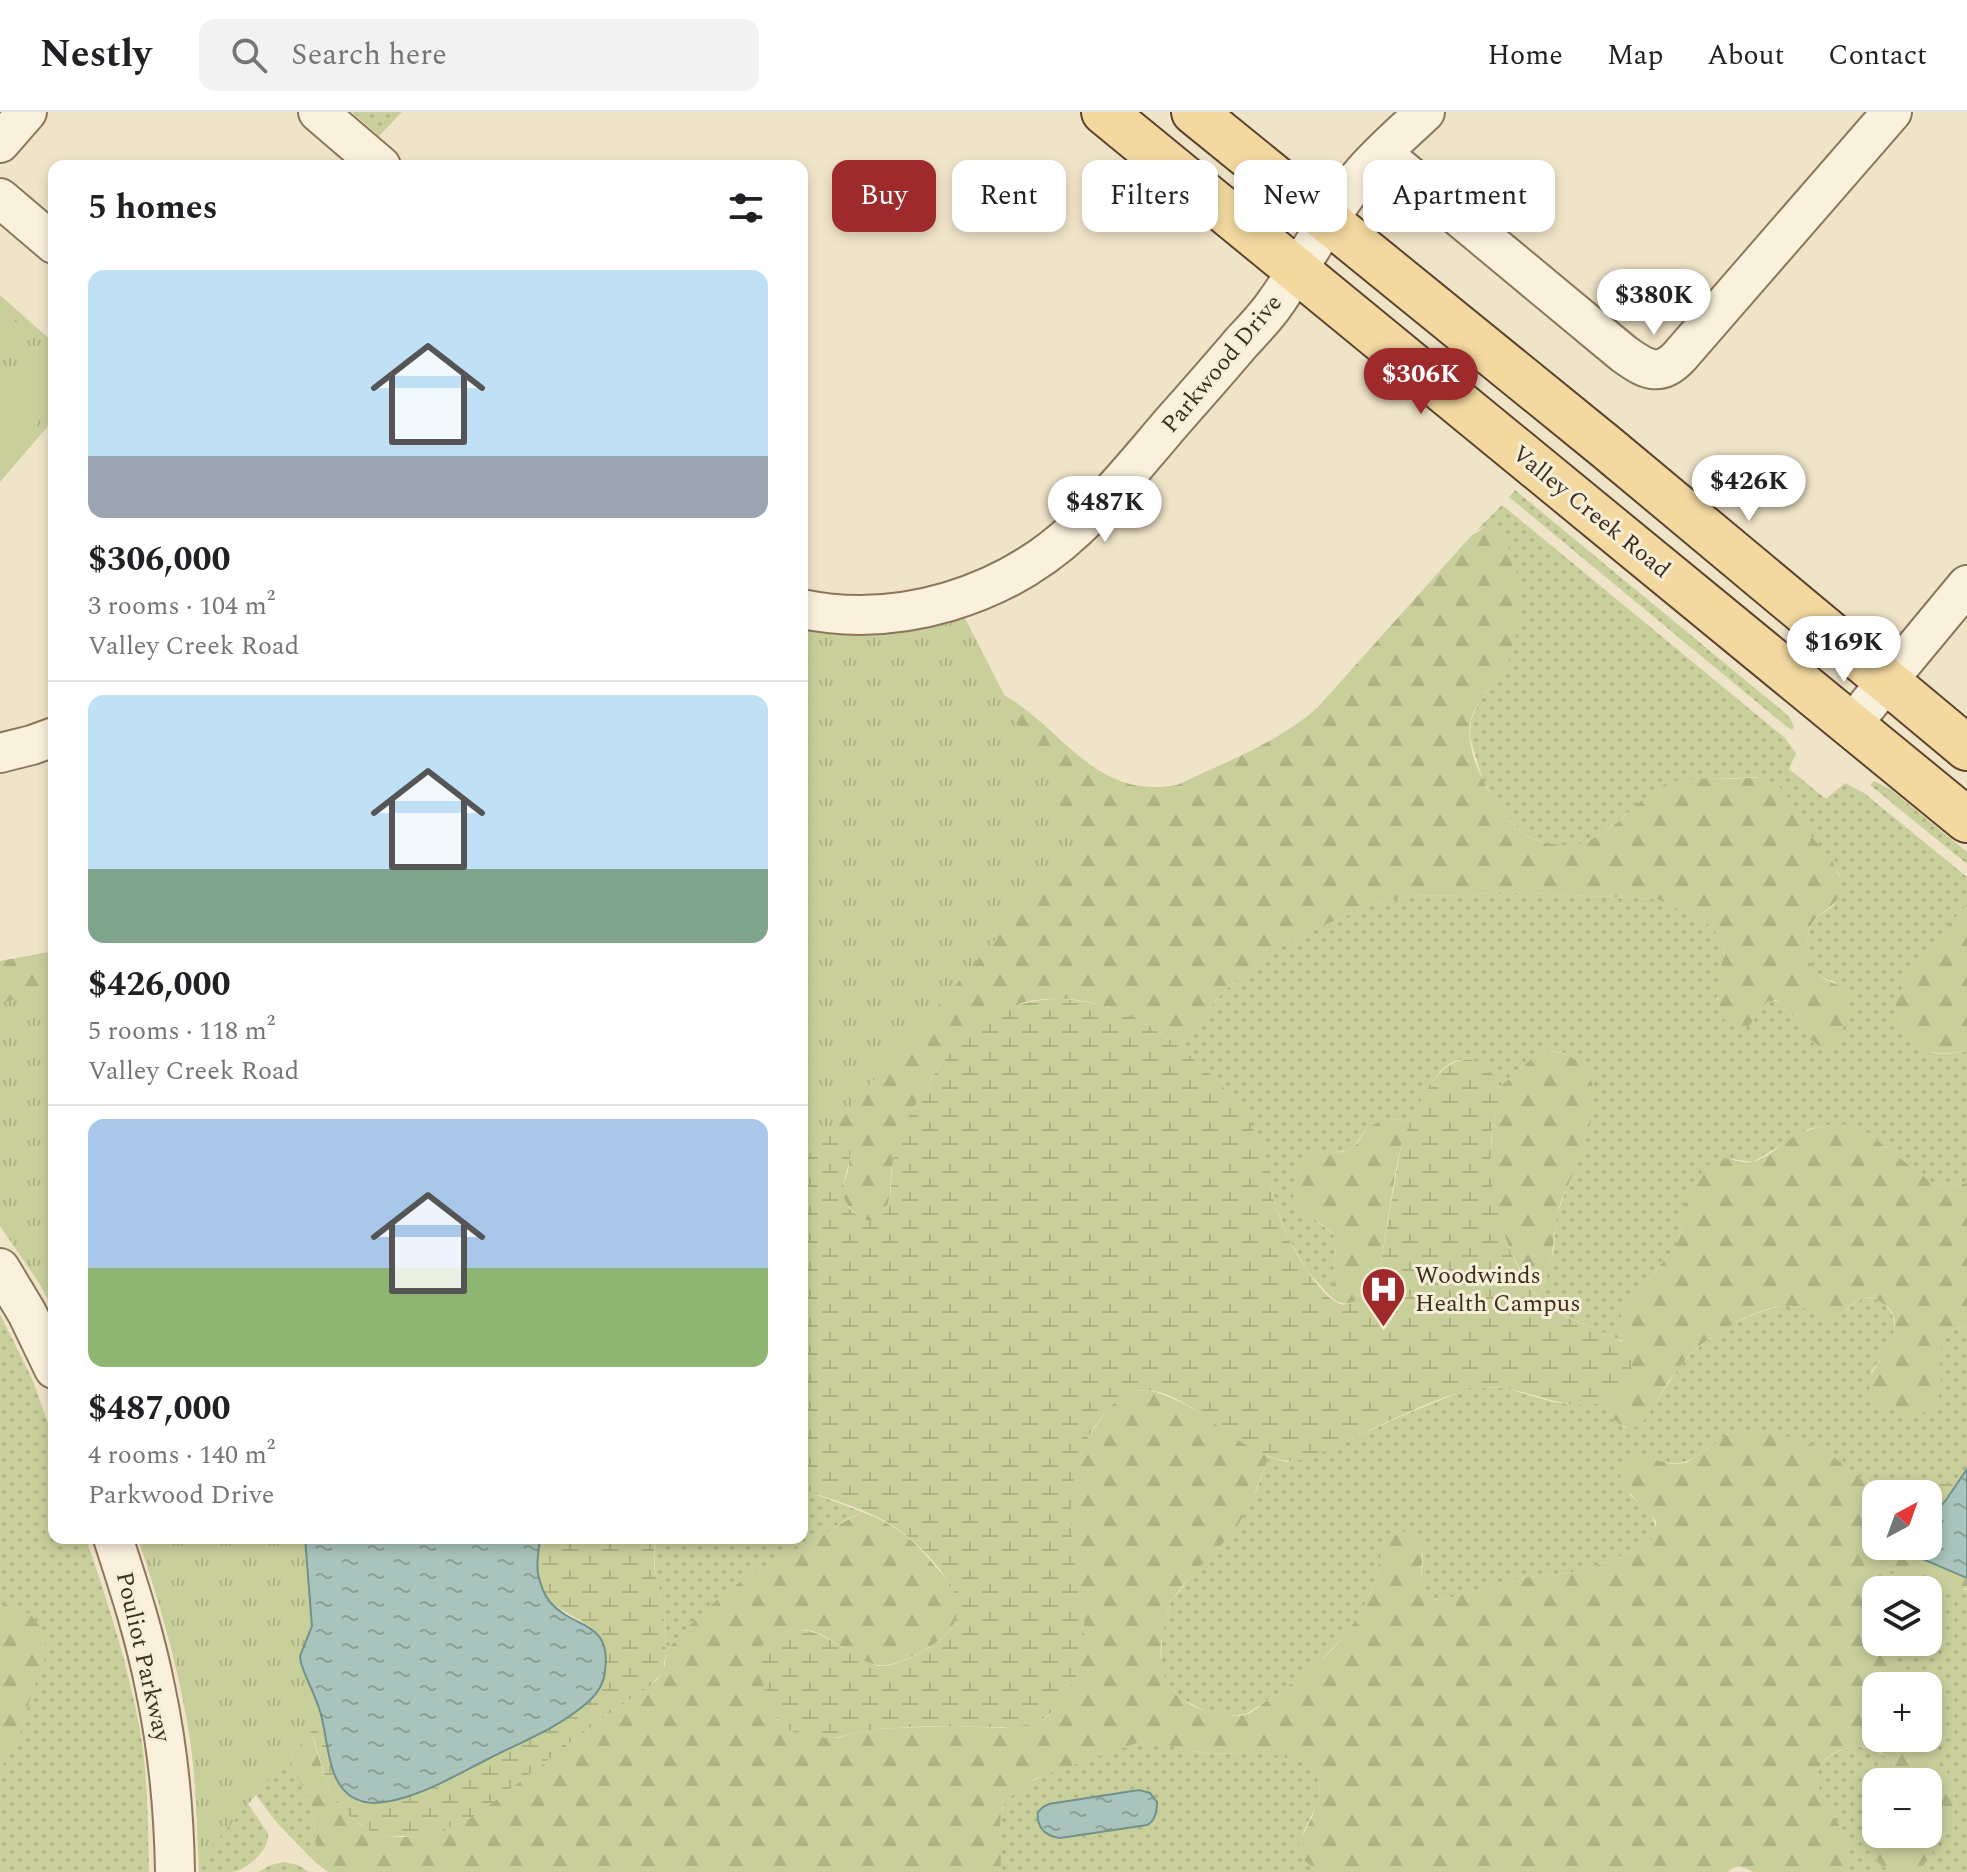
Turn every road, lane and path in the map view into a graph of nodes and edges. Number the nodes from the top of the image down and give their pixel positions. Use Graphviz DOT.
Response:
graph roads {
  1 [pos="27,112"];
  2 [pos="318,112"];
  3 [pos="1104,112"];
  4 [pos="1194,112"];
  5 [pos="1425,112"];
  6 [pos="1892,112"];
  7 [pos="0,143"];
  8 [pos="1382,153"];
  9 [pos="374,160"];
  10 [pos="1252,160"];
  11 [pos="1347,194"];
  12 [pos="0,198"];
  13 [pos="1322,232"];
  14 [pos="1339,232"];
  15 [pos="48,239"];
  16 [pos="1298,270"];
  17 [pos="1967,585"];
  18 [pos="808,610"];
  19 [pos="1886,681"];
  20 [pos="1851,725"];
  21 [pos="48,739"];
  22 [pos="1967,748"];
  23 [pos="0,753"];
  24 [pos="1967,820"];
  25 [pos="0,1268"];
  26 [pos="48,1357"];
  27 [pos="115,1544"];
  28 [pos="175,1872"];
  1 -- 7 [label="street"];
  2 -- 9 [label="street"];
  3 -- 16 [label="main road, Valley Creek Road"];
  4 -- 10 [label="main road"];
  5 -- 8 [label="street, Parkwood Drive"];
  6 -- 8 [label="street"];
  8 -- 11 [label="street, Parkwood Drive"];
  12 -- 15 [label="street"];
  13 -- 16 [label="street, Parkwood Drive"];
  14 -- 19 [label="main road"];
  16 -- 18 [label="street, Parkwood Drive"];
  16 -- 20 [label="main road, Valley Creek Road"];
  17 -- 19 [label="street"];
  19 -- 20 [label="street"];
  19 -- 22 [label="main road"];
  20 -- 24 [label="main road, Valley Creek Road"];
  21 -- 23 [label="street"];
  25 -- 26 [label="street"];
  27 -- 28 [label="street, Pouliot Parkway"];
}
